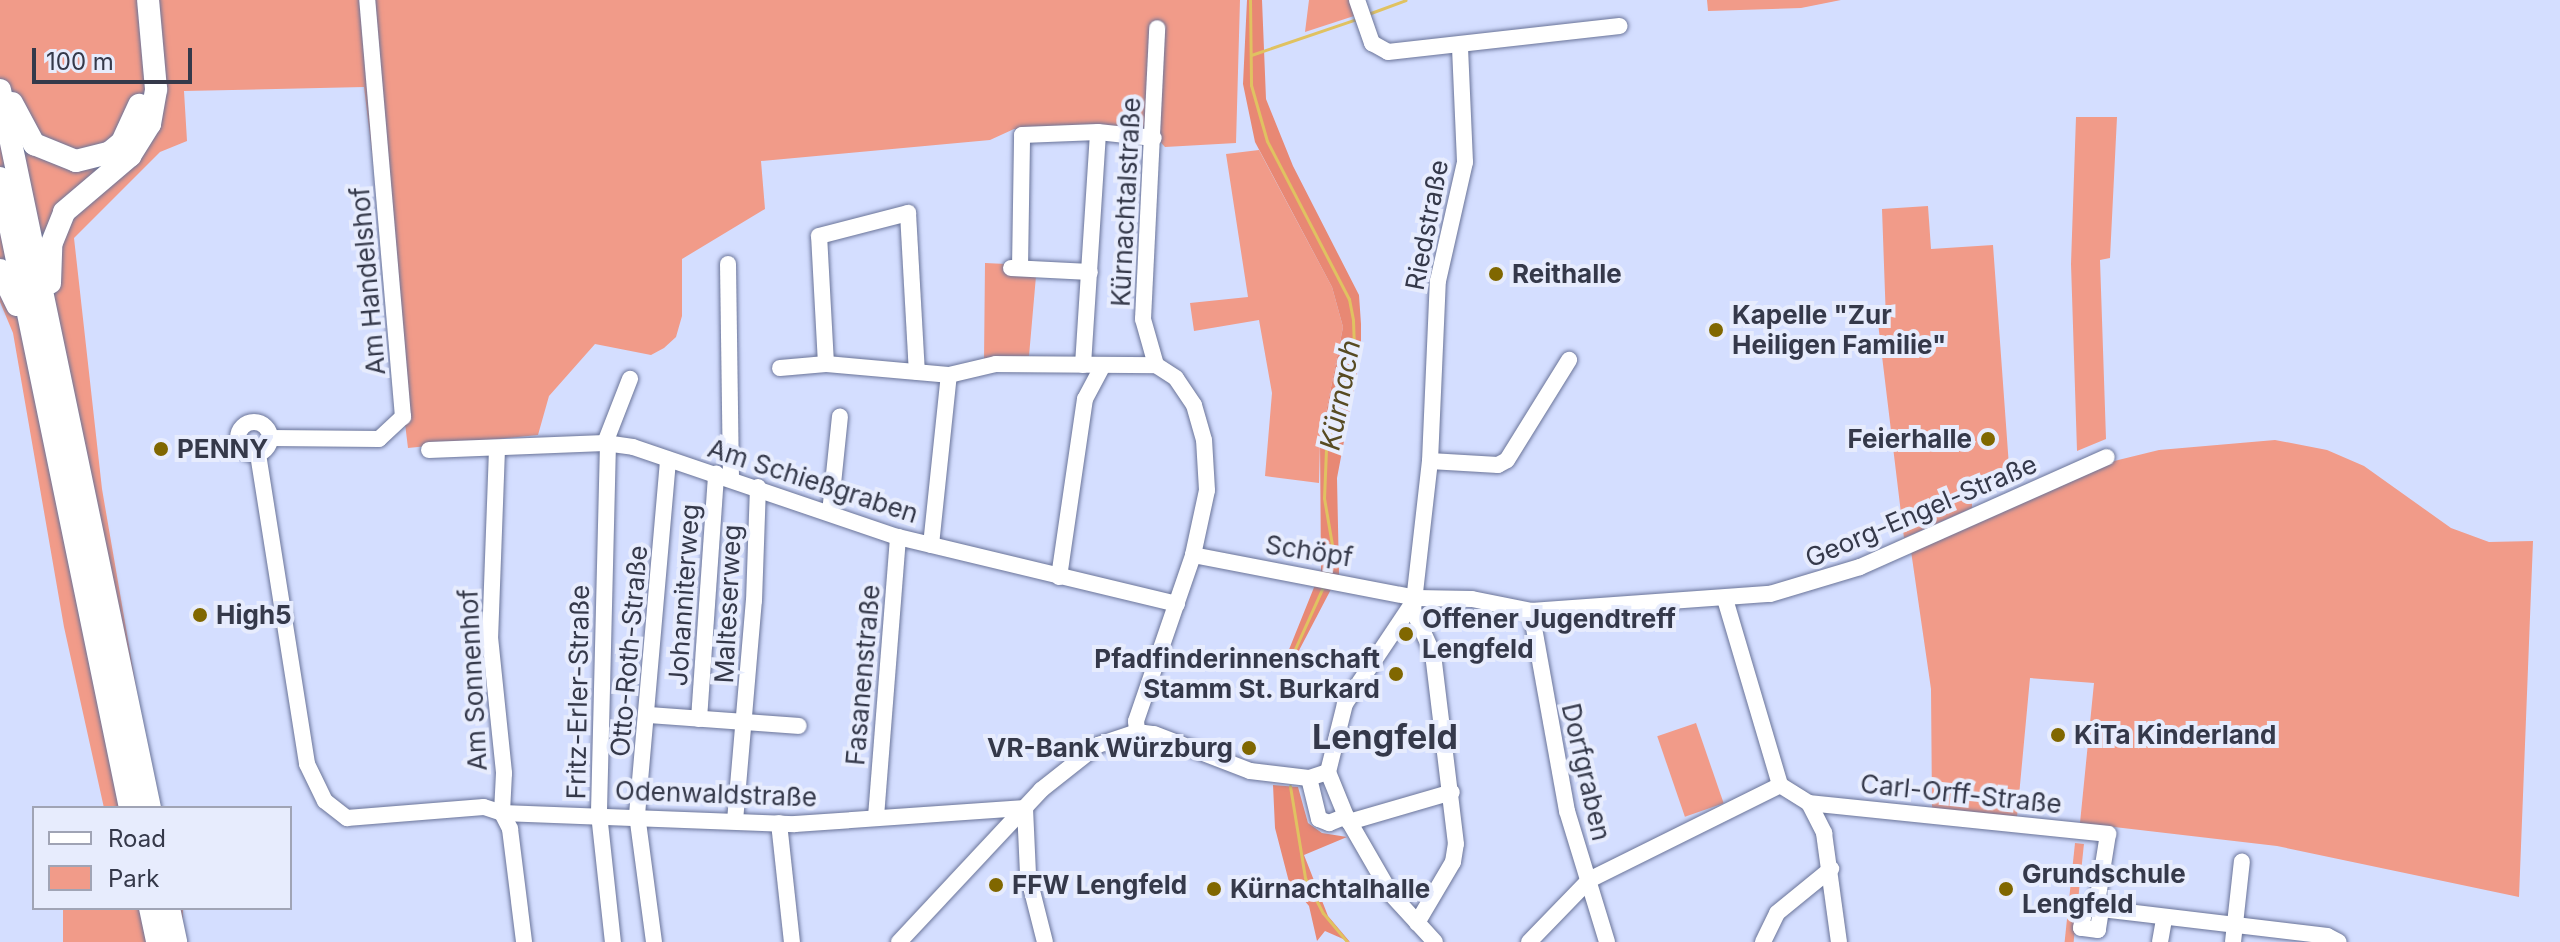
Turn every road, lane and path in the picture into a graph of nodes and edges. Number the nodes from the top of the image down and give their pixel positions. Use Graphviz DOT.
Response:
graph roads {
  1 [pos="133,0"];
  2 [pos="148,0"];
  3 [pos="367,0"];
  4 [pos="1360,11"];
  5 [pos="1620,26"];
  6 [pos="1157,28"];
  7 [pos="1460,47"];
  8 [pos="0,76"];
  9 [pos="0,90"];
  10 [pos="1098,132"];
  11 [pos="1154,138"];
  12 [pos="0,178"];
  13 [pos="728,264"];
  14 [pos="0,270"];
  15 [pos="1090,272"];
  16 [pos="50,329"];
  17 [pos="38,358"];
  18 [pos="1569,360"];
  19 [pos="826,364"];
  20 [pos="1083,365"];
  21 [pos="1103,365"];
  22 [pos="1156,365"];
  23 [pos="780,368"];
  24 [pos="917,372"];
  25 [pos="949,375"];
  26 [pos="630,379"];
  27 [pos="840,417"];
  28 [pos="271,438"];
  29 [pos="607,443"];
  30 [pos="497,449"];
  31 [pos="429,450"];
  32 [pos="258,454"];
  33 [pos="2107,457"];
  34 [pos="668,459"];
  35 [pos="1430,461"];
  36 [pos="724,476"];
  37 [pos="758,487"];
  38 [pos="830,513"];
  39 [pos="898,537"];
  40 [pos="931,545"];
  41 [pos="1193,555"];
  42 [pos="1059,577"];
  43 [pos="1416,598"];
  44 [pos="1725,599"];
  45 [pos="1177,604"];
  46 [pos="1531,611"];
  47 [pos="650,715"];
  48 [pos="699,719"];
  49 [pos="743,723"];
  50 [pos="799,726"];
  51 [pos="1137,732"];
  52 [pos="1328,772"];
  53 [pos="1309,778"];
  54 [pos="1780,785"];
  55 [pos="1452,792"];
  56 [pos="1809,803"];
  57 [pos="130,806"];
  58 [pos="150,806"];
  59 [pos="1025,808"];
  60 [pos="502,813"];
  61 [pos="599,814"];
  62 [pos="637,815"];
  63 [pos="876,817"];
  64 [pos="1348,819"];
  65 [pos="735,821"];
  66 [pos="779,823"];
  67 [pos="998,838"];
  68 [pos="1024,840"];
  69 [pos="2242,861"];
  70 [pos="1831,869"];
  71 [pos="1589,880"];
  72 [pos="150,910"];
  73 [pos="169,910"];
  74 [pos="2164,919"];
  75 [pos="1417,923"];
  76 [pos="2233,935"];
  77 [pos="2286,937"];
  78 [pos="907,939"];
  79 [pos="157,942"];
  80 [pos="176,942"];
  81 [pos="524,942"];
  82 [pos="613,942"];
  83 [pos="654,942"];
  84 [pos="792,942"];
  85 [pos="1045,942"];
  86 [pos="1435,942"];
  87 [pos="1529,942"];
  88 [pos="1607,942"];
  89 [pos="1763,942"];
  90 [pos="1839,942"];
  91 [pos="2160,942"];
  92 [pos="2339,942"];
  1 -- 8 [label="highway"];
  2 -- 16 [label="highway"];
  3 -- 28 [label="street, Am Handelshof"];
  4 -- 7 [label="street"];
  5 -- 7 [label="street"];
  6 -- 11 [label="street, Kürnachtalstraße"];
  7 -- 35 [label="street, Riedstraße"];
  9 -- 16 [label="highway"];
  10 -- 11 [label="street"];
  10 -- 15 [label="street"];
  10 -- 15 [label="street"];
  11 -- 22 [label="street, Kürnachtalstraße"];
  12 -- 17 [label="highway"];
  13 -- 36 [label="street, Johanniterweg"];
  14 -- 17 [label="highway"];
  15 -- 20 [label="street"];
  16 -- 58 [label="highway"];
  17 -- 57 [label="highway"];
  18 -- 35 [label="street"];
  19 -- 23 [label="street"];
  19 -- 24 [label="street"];
  19 -- 24 [label="street"];
  20 -- 21 [label="street"];
  20 -- 25 [label="street"];
  21 -- 22 [label="street"];
  21 -- 42 [label="street"];
  22 -- 41 [label="street"];
  24 -- 25 [label="street"];
  25 -- 40 [label="street"];
  26 -- 29 [label="street, Fritz-Erler-Straße"];
  27 -- 38 [label="street"];
  28 -- 32 [label="street"];
  28 -- 32 [label="street"];
  29 -- 30 [label="street, Am Schießgraben"];
  29 -- 34 [label="street, Am Schießgraben"];
  29 -- 61 [label="street, Fritz-Erler-Straße"];
  30 -- 31 [label="street, Am Schießgraben"];
  30 -- 60 [label="street, Am Sonnenhof"];
  32 -- 60 [label="street"];
  33 -- 44 [label="street, Georg-Engel-Straße"];
  34 -- 36 [label="street, Am Schießgraben"];
  34 -- 47 [label="street, Otto-Roth-Straße"];
  35 -- 43 [label="street, Riedstraße"];
  36 -- 37 [label="street, Am Schießgraben"];
  36 -- 48 [label="street, Johanniterweg"];
  37 -- 38 [label="street, Am Schießgraben"];
  37 -- 49 [label="street, Malteserweg"];
  38 -- 39 [label="street, Am Schießgraben"];
  39 -- 40 [label="street, Am Schießgraben"];
  39 -- 63 [label="street, Fasanenstraße"];
  40 -- 42 [label="street, Am Schießgraben"];
  41 -- 43 [label="street, Schöpf"];
  41 -- 45 [label="street"];
  42 -- 45 [label="street, Am Schießgraben"];
  43 -- 46 [label="street, Georg-Engel-Straße"];
  43 -- 52 [label="street"];
  43 -- 55 [label="street"];
  44 -- 46 [label="street, Georg-Engel-Straße"];
  44 -- 54 [label="street"];
  45 -- 51 [label="street"];
  46 -- 71 [label="street, Dorfgraben"];
  47 -- 48 [label="street, Malteserweg"];
  47 -- 62 [label="street, Otto-Roth-Straße"];
  48 -- 49 [label="street, Malteserweg"];
  49 -- 50 [label="street, Malteserweg"];
  49 -- 65 [label="street, Malteserweg"];
  51 -- 53 [label="street"];
  51 -- 59 [label="street"];
  52 -- 53 [label="street"];
  52 -- 64 [label="street"];
  53 -- 64 [label="street"];
  54 -- 56 [label="street"];
  54 -- 71 [label="street"];
  55 -- 64 [label="street"];
  55 -- 75 [label="street"];
  56 -- 70 [label="street"];
  56 -- 74 [label="street, Carl-Orff-Straße"];
  59 -- 63 [label="street, Odenwaldstraße"];
  59 -- 67 [label="street"];
  59 -- 68 [label="street"];
  60 -- 61 [label="street, Odenwaldstraße"];
  60 -- 81 [label="street, Am Sonnenhof"];
  61 -- 62 [label="street, Odenwaldstraße"];
  61 -- 82 [label="street, Fritz-Erler-Straße"];
  62 -- 65 [label="street, Odenwaldstraße"];
  62 -- 83 [label="street, Otto-Roth-Straße"];
  63 -- 66 [label="street, Odenwaldstraße"];
  64 -- 75 [label="street"];
  65 -- 66 [label="street, Odenwaldstraße"];
  66 -- 84 [label="street"];
  67 -- 68 [label="street"];
  67 -- 78 [label="street"];
  68 -- 85 [label="street"];
  69 -- 76 [label="street"];
  70 -- 89 [label="street"];
  70 -- 90 [label="street"];
  71 -- 87 [label="street"];
  71 -- 88 [label="street, Dorfgraben"];
  72 -- 79 [label="highway"];
  73 -- 80 [label="highway"];
  74 -- 76 [label="street"];
  74 -- 91 [label="street"];
  75 -- 86 [label="street"];
  76 -- 77 [label="street"];
  77 -- 92 [label="street"];
}
